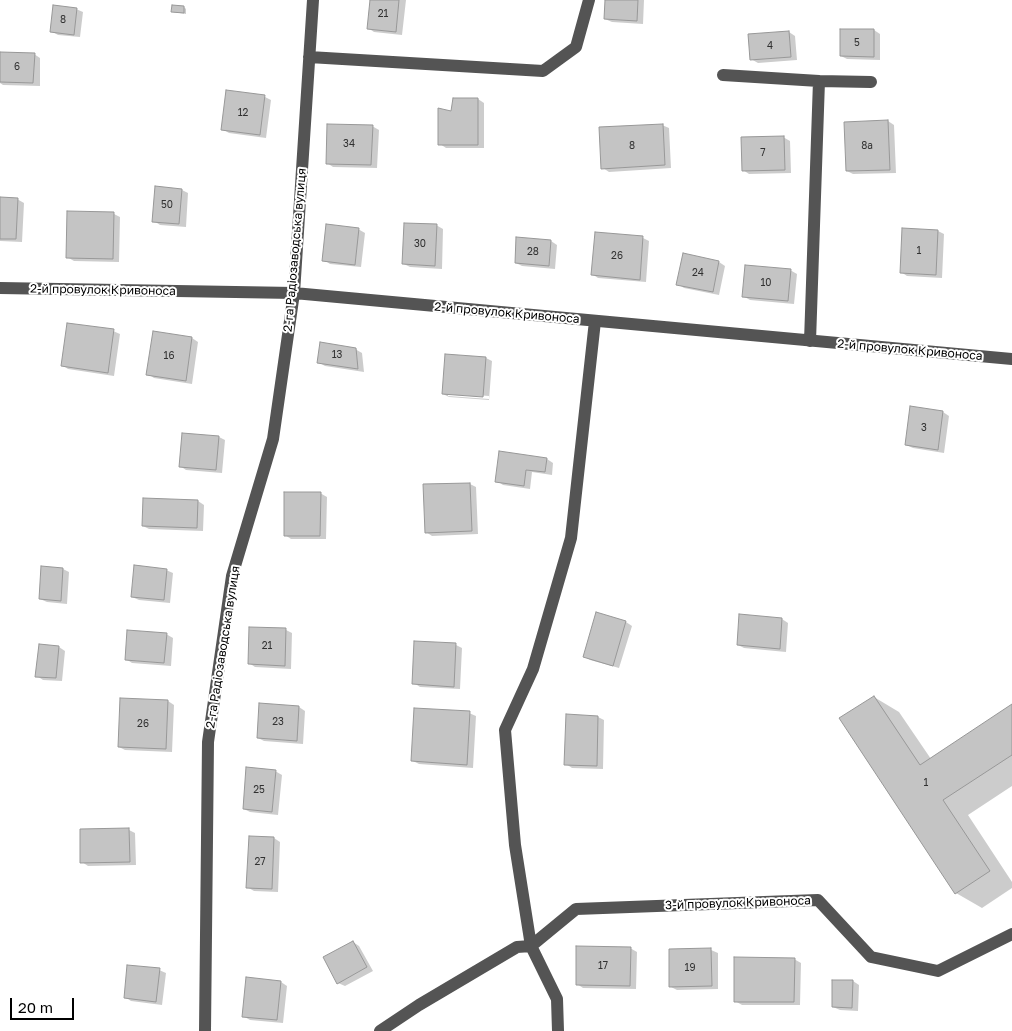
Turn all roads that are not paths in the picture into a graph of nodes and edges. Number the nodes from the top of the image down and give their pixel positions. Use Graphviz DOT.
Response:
graph roads {
  1 [pos="313,0"];
  2 [pos="589,0"];
  3 [pos="310,57"];
  4 [pos="723,75"];
  5 [pos="819,81"];
  6 [pos="871,82"];
  7 [pos="0,288"];
  8 [pos="294,293"];
  9 [pos="595,321"];
  10 [pos="810,341"];
  11 [pos="1012,359"];
  12 [pos="1012,934"];
  13 [pos="531,946"];
  14 [pos="205,1031"];
  15 [pos="380,1031"];
  16 [pos="558,1031"];
  1 -- 3 [label="street, 2-га Радіозаводська вулиця"];
  2 -- 3 [label="street"];
  3 -- 8 [label="street, 2-га Радіозаводська вулиця"];
  4 -- 5 [label="street"];
  5 -- 6 [label="street"];
  5 -- 10 [label="street"];
  7 -- 8 [label="street, 2-й провулок Кривоноса"];
  8 -- 9 [label="street, 2-й провулок Кривоноса"];
  8 -- 14 [label="street, 2-га Радіозаводська вулиця"];
  9 -- 10 [label="street, 2-й провулок Кривоноса"];
  9 -- 13 [label="street"];
  10 -- 11 [label="street, 2-й провулок Кривоноса"];
  12 -- 13 [label="street, 3-й провулок Кривоноса"];
  13 -- 15 [label="street"];
  13 -- 16 [label="street"];
}
